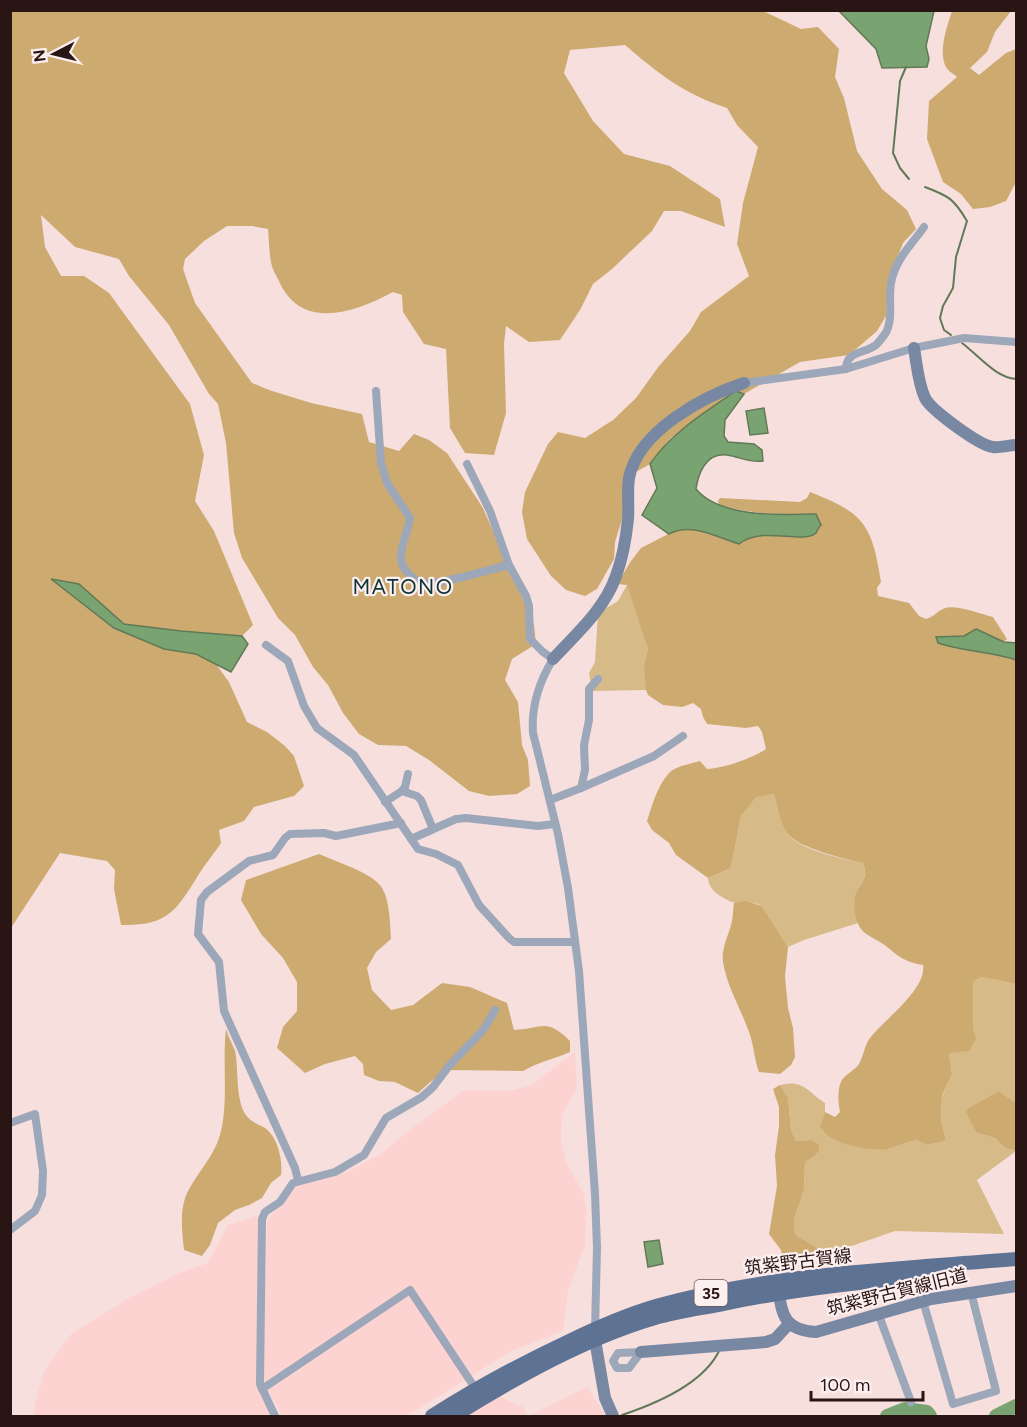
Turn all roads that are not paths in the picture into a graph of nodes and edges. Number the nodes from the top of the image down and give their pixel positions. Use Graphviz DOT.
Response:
graph roads {
  1 [pos="924,227"];
  2 [pos="1017,342"];
  3 [pos="914,348"];
  4 [pos="846,369"];
  5 [pos="744,383"];
  6 [pos="376,391"];
  7 [pos="1017,445"];
  8 [pos="467,464"];
  9 [pos="509,565"];
  10 [pos="266,645"];
  11 [pos="553,659"];
  12 [pos="598,679"];
  13 [pos="683,736"];
  14 [pos="408,774"];
  15 [pos="580,788"];
  16 [pos="402,791"];
  17 [pos="550,800"];
  18 [pos="386,802"];
  19 [pos="401,823"];
  20 [pos="555,824"];
  21 [pos="433,829"];
  22 [pos="411,839"];
  23 [pos="575,942"];
  24 [pos="495,1010"];
  25 [pos="10,1123"];
  26 [pos="298,1180"];
  27 [pos="10,1230"];
  28 [pos="1017,1259"];
  29 [pos="1017,1268"];
  30 [pos="778,1286"];
  31 [pos="1017,1286"];
  32 [pos="971,1292"];
  33 [pos="923,1301"];
  34 [pos="878,1313"];
  35 [pos="789,1324"];
  36 [pos="595,1335"];
  37 [pos="642,1352"];
  38 [pos="262,1389"];
  39 [pos="479,1394"];
  40 [pos="911,1402"];
  41 [pos="275,1416"];
  42 [pos="432,1416"];
  43 [pos="454,1416"];
  44 [pos="613,1416"];
  1 -- 4 [label="street"];
  2 -- 3 [label="street"];
  3 -- 4 [label="street"];
  3 -- 7 [label="street"];
  4 -- 5 [label="street"];
  5 -- 11 [label="street"];
  6 -- 9 [label="street"];
  8 -- 9 [label="street"];
  9 -- 11 [label="street"];
  10 -- 18 [label="street"];
  11 -- 17 [label="street"];
  12 -- 15 [label="street"];
  13 -- 15 [label="street"];
  14 -- 16 [label="street"];
  15 -- 17 [label="street"];
  16 -- 18 [label="street"];
  16 -- 21 [label="street"];
  17 -- 20 [label="street"];
  18 -- 19 [label="street"];
  19 -- 22 [label="street"];
  19 -- 26 [label="street"];
  20 -- 21 [label="street"];
  20 -- 23 [label="street"];
  21 -- 22 [label="street"];
  22 -- 23 [label="street"];
  23 -- 36 [label="street"];
  24 -- 26 [label="street"];
  25 -- 27 [label="street"];
  26 -- 38 [label="street"];
  28 -- 30 [label="main road, 筑紫野古賀線 / 35"];
  29 -- 30 [label="main road, 筑紫野古賀線 / 35"];
  30 -- 35 [label="street"];
  30 -- 36 [label="main road, 筑紫野古賀線 / 35"];
  31 -- 32 [label="street, 筑紫野古賀線旧道"];
  32 -- 33 [label="street, 筑紫野古賀線旧道"];
  32 -- 33 [label="street"];
  33 -- 34 [label="street, 筑紫野古賀線旧道"];
  34 -- 35 [label="street, 筑紫野古賀線旧道"];
  34 -- 40 [label="street"];
  35 -- 37 [label="street"];
  36 -- 39 [label="main road, 筑紫野古賀線 / 35"];
  36 -- 44 [label="street"];
  38 -- 39 [label="street"];
  38 -- 41 [label="street"];
  39 -- 42 [label="main road, 筑紫野古賀線 / 35"];
  39 -- 43 [label="main road, 筑紫野古賀線 / 35"];
}
